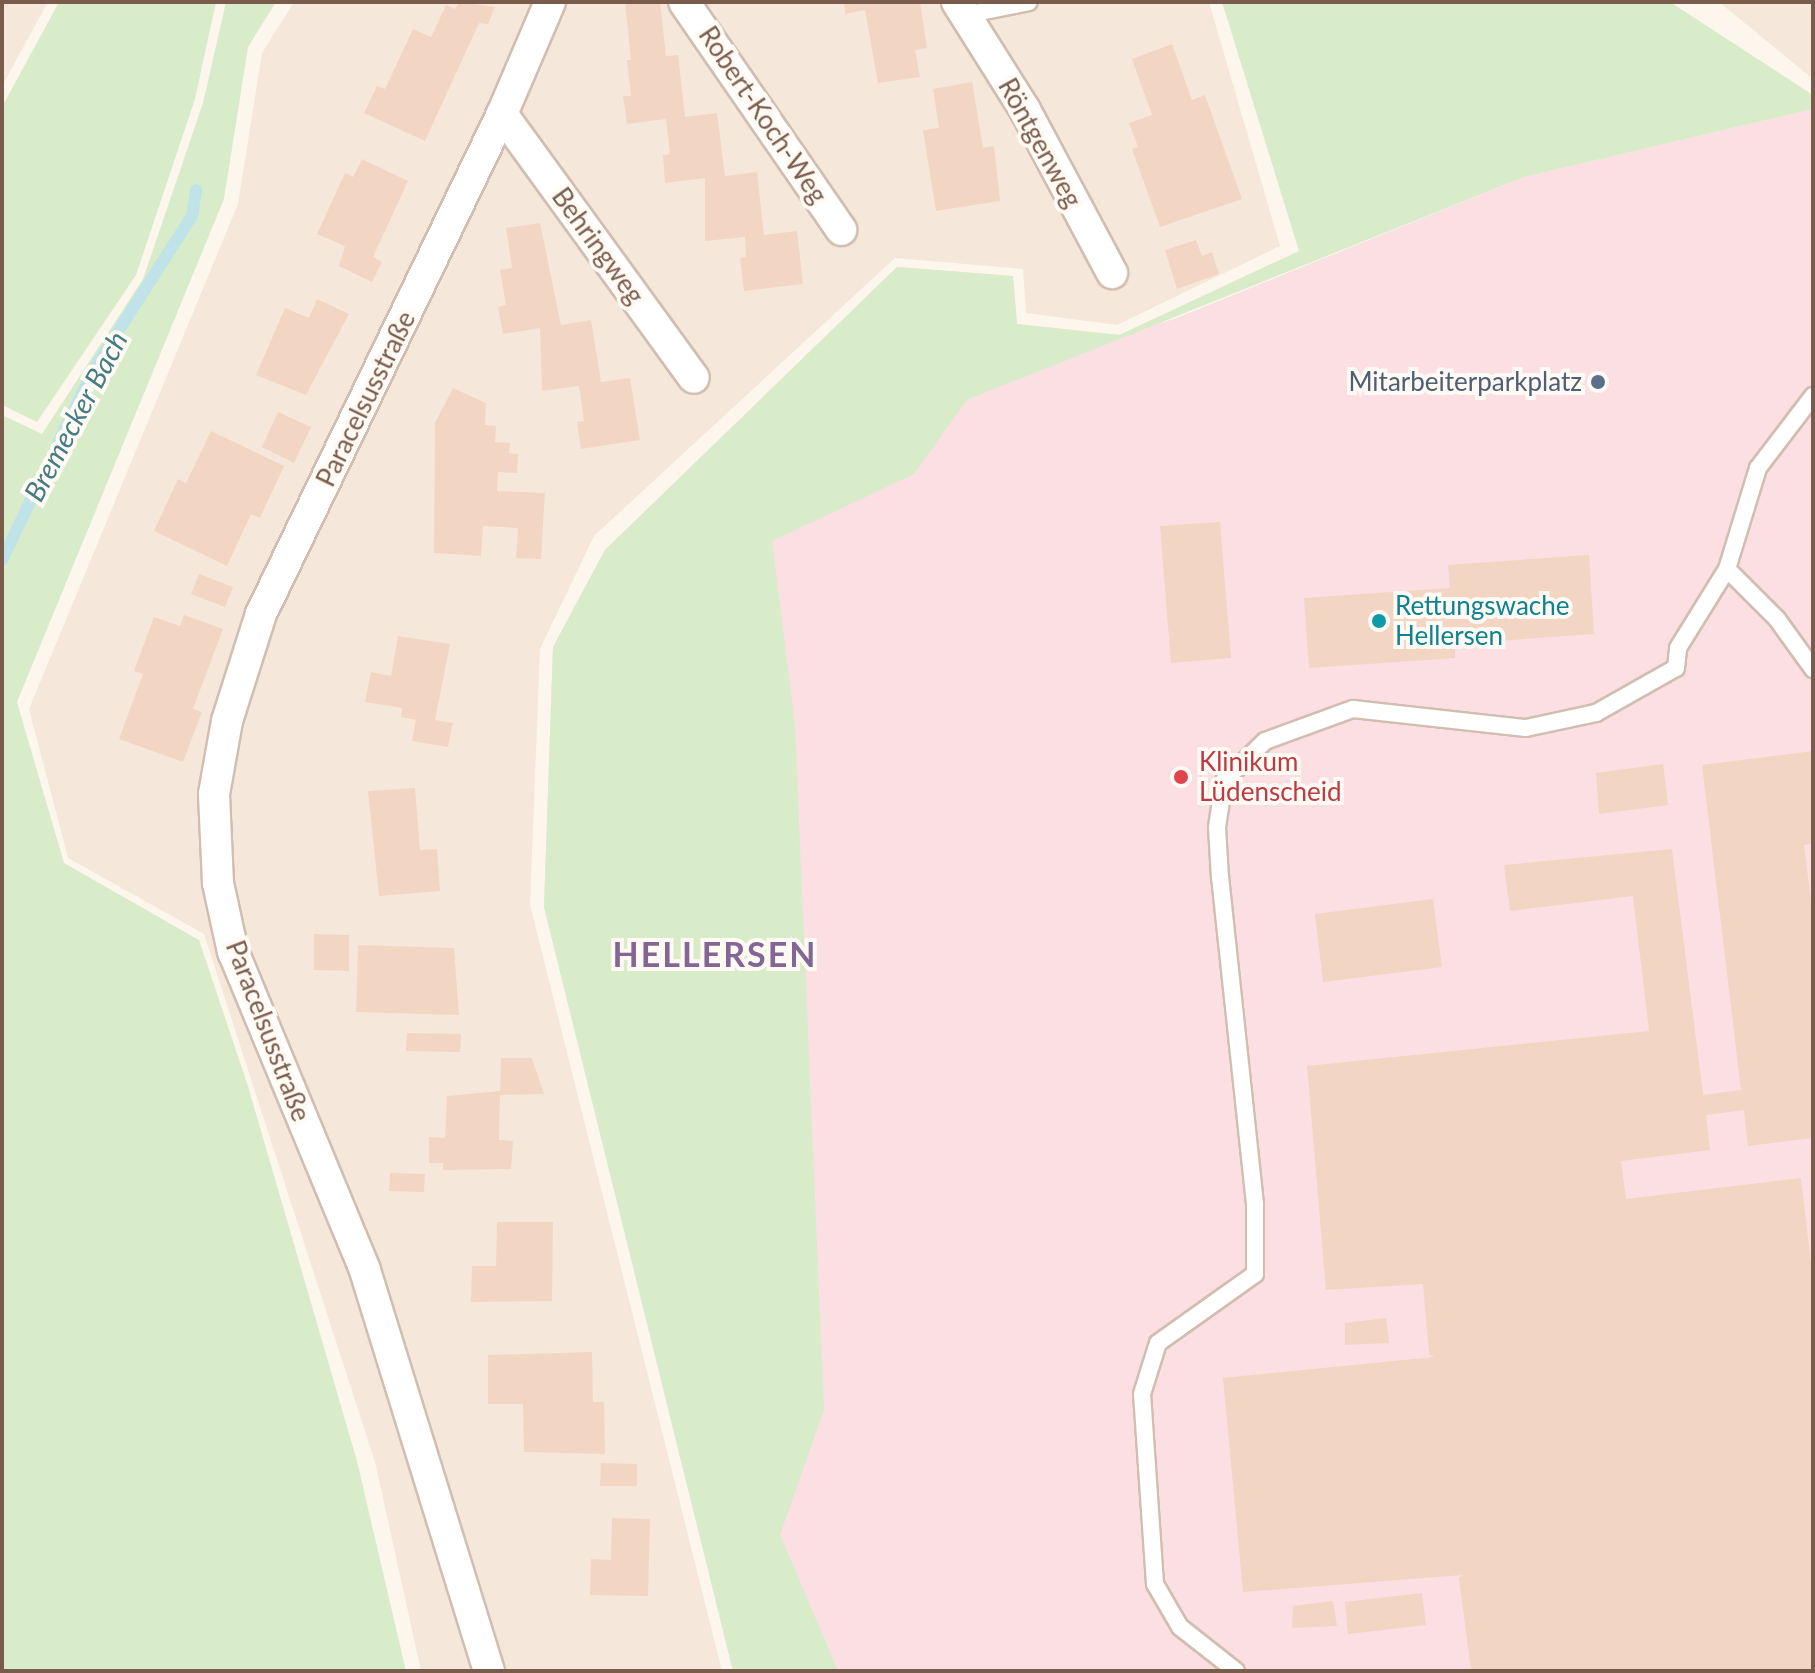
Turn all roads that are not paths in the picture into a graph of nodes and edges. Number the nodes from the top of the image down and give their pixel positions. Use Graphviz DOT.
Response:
graph roads {
  1 [pos="550,2"];
  2 [pos="684,2"];
  3 [pos="1029,2"];
  4 [pos="961,8"];
  5 [pos="502,114"];
  6 [pos="841,230"];
  7 [pos="1112,273"];
  8 [pos="694,378"];
  9 [pos="1813,396"];
  10 [pos="1727,569"];
  11 [pos="1813,669"];
  12 [pos="489,1671"];
  13 [pos="1236,1671"];
  1 -- 5 [label="street, Paracelsusstraße"];
  2 -- 6 [label="street, Robert-Koch-Weg"];
  3 -- 4 [label="lane, Röntgenweg"];
  4 -- 7 [label="street, Röntgenweg"];
  5 -- 8 [label="street, Behringweg"];
  5 -- 12 [label="street, Paracelsusstraße"];
  9 -- 10 [label="lane"];
  10 -- 11 [label="lane"];
  10 -- 13 [label="lane"];
}
